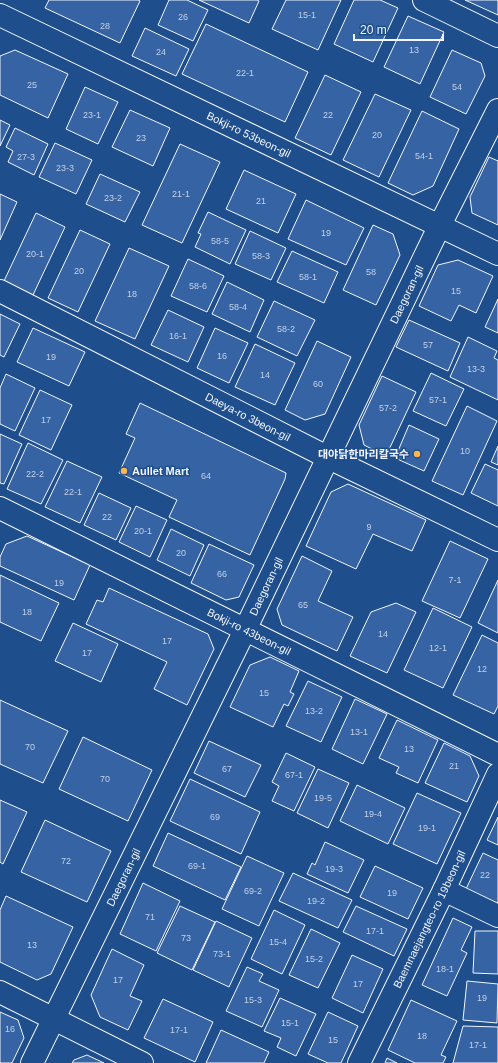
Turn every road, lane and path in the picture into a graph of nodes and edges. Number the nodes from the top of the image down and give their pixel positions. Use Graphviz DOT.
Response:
graph roads {
  1 [pos="424,0"];
  2 [pos="0,15"];
  3 [pos="498,36"];
  4 [pos="498,110"];
  5 [pos="438,227"];
  6 [pos="498,254"];
  7 [pos="0,291"];
  8 [pos="327,457"];
  9 [pos="2,514"];
  10 [pos="498,540"];
  11 [pos="245,630"];
  12 [pos="498,755"];
  13 [pos="498,774"];
  14 [pos="444,890"];
  15 [pos="498,916"];
  16 [pos="0,992"];
  17 [pos="54,1018"];
  18 [pos="32,1063"];
  19 [pos="142,1063"];
  20 [pos="359,1063"];
  1 -- 3 [label="street"];
  2 -- 5 [label="street, Bokji-ro 53beon-gil"];
  4 -- 5 [label="street, Daegoran-gil"];
  5 -- 6 [label="street, Bokji-ro 53beon-gil"];
  5 -- 8 [label="street, Daegoran-gil"];
  7 -- 8 [label="street, Daeya-ro 3beon-gil"];
  8 -- 10 [label="street, Daeya-ro 3beon-gil"];
  8 -- 11 [label="street, Daegoran-gil"];
  9 -- 11 [label="street, Bokji-ro 43beon-gil"];
  11 -- 12 [label="street, Bokji-ro 43beon-gil"];
  11 -- 17 [label="street, Daegoran-gil"];
  13 -- 14 [label="street, Baemnaejangteo-ro 19beon-gil"];
  14 -- 15 [label="street"];
  14 -- 20 [label="street, Baemnaejangteo-ro 19beon-gil"];
  16 -- 17 [label="street"];
  17 -- 18 [label="street, Daegoran-gil"];
  17 -- 19 [label="street"];
}
